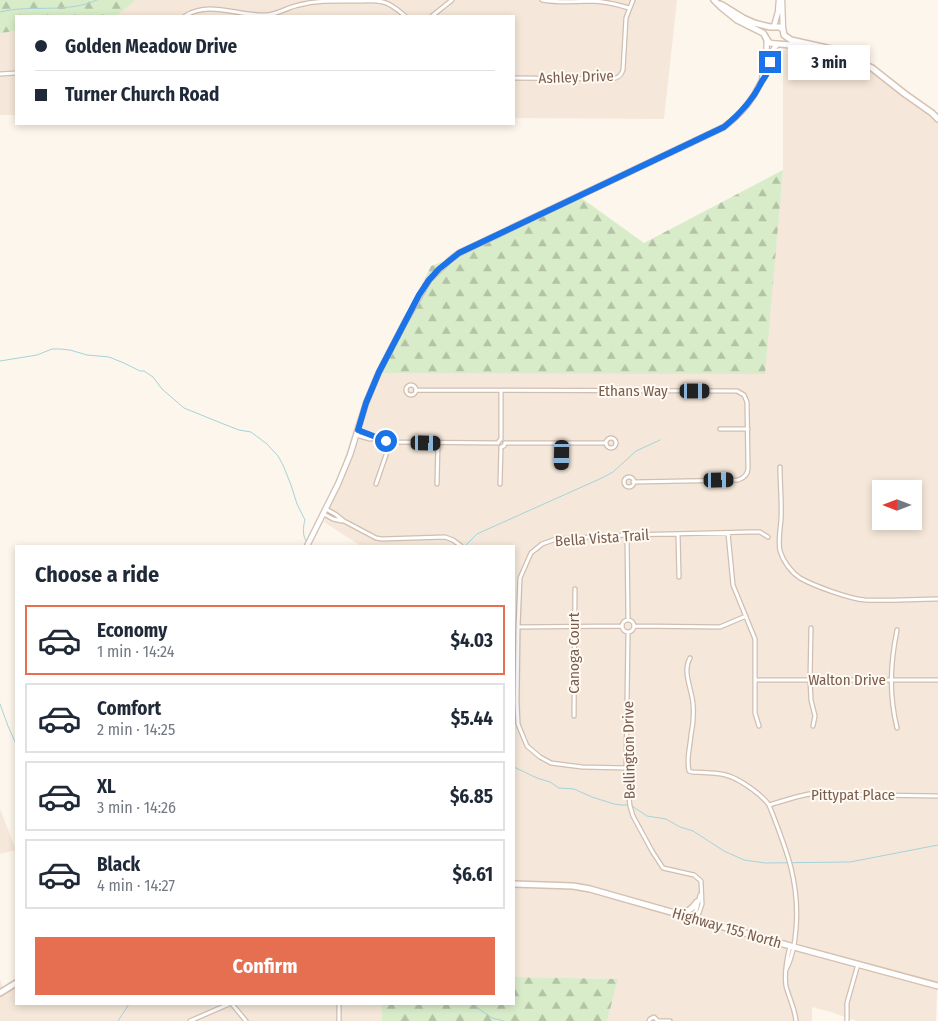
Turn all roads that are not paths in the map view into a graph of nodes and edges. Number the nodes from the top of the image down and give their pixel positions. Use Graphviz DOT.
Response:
graph roads {
  1 [pos="452,0"];
  2 [pos="542,0"];
  3 [pos="633,0"];
  4 [pos="714,0"];
  5 [pos="780,0"];
  6 [pos="720,4"];
  7 [pos="629,8"];
  8 [pos="186,15"];
  9 [pos="266,15"];
  10 [pos="266,15"];
  11 [pos="404,15"];
  12 [pos="433,15"];
  13 [pos="773,27"];
  14 [pos="784,33"];
  15 [pos="766,37"];
  16 [pos="778,44"];
  17 [pos="832,51"];
  18 [pos="15,73"];
  19 [pos="0,74"];
  20 [pos="515,78"];
  21 [pos="762,81"];
  22 [pos="938,119"];
  23 [pos="416,390"];
  24 [pos="502,390"];
  25 [pos="720,429"];
  26 [pos="748,429"];
  27 [pos="357,432"];
  28 [pos="501,439"];
  29 [pos="388,442"];
  30 [pos="438,443"];
  31 [pos="498,443"];
  32 [pos="505,443"];
  33 [pos="562,443"];
  34 [pos="606,443"];
  35 [pos="502,447"];
  36 [pos="562,467"];
  37 [pos="780,467"];
  38 [pos="633,482"];
  39 [pos="376,484"];
  40 [pos="437,484"];
  41 [pos="500,484"];
  42 [pos="325,512"];
  43 [pos="728,533"];
  44 [pos="678,534"];
  45 [pos="627,535"];
  46 [pos="768,537"];
  47 [pos="308,545"];
  48 [pos="460,545"];
  49 [pos="680,577"];
  50 [pos="575,589"];
  51 [pos="938,599"];
  52 [pos="746,616"];
  53 [pos="628,620"];
  54 [pos="518,626"];
  55 [pos="574,626"];
  56 [pos="622,626"];
  57 [pos="634,626"];
  58 [pos="811,628"];
  59 [pos="897,630"];
  60 [pos="628,632"];
  61 [pos="690,658"];
  62 [pos="756,680"];
  63 [pos="810,680"];
  64 [pos="891,680"];
  65 [pos="938,680"];
  66 [pos="574,716"];
  67 [pos="759,726"];
  68 [pos="813,726"];
  69 [pos="897,728"];
  70 [pos="627,768"];
  71 [pos="938,796"];
  72 [pos="769,805"];
  73 [pos="515,884"];
  74 [pos="701,892"];
  75 [pos="698,902"];
  76 [pos="678,914"];
  77 [pos="695,919"];
  78 [pos="792,946"];
  79 [pos="858,964"];
  80 [pos="15,984"];
  81 [pos="938,986"];
  82 [pos="0,993"];
  83 [pos="229,1005"];
  84 [pos="232,1005"];
  85 [pos="339,1005"];
  86 [pos="190,1021"];
  87 [pos="246,1021"];
  88 [pos="339,1021"];
  89 [pos="649,1021"];
  90 [pos="658,1021"];
  91 [pos="670,1021"];
  92 [pos="796,1021"];
  93 [pos="847,1021"];
  1 -- 12 [label="street"];
  2 -- 7 [label="street"];
  3 -- 7 [label="street, Ashley Drive"];
  4 -- 6 [label="main road"];
  5 -- 13 [label="street"];
  5 -- 14 [label="street"];
  6 -- 13 [label="main road"];
  6 -- 15 [label="main road"];
  7 -- 20 [label="street, Ashley Drive"];
  8 -- 10 [label="street"];
  9 -- 11 [label="street"];
  13 -- 14 [label="main road"];
  13 -- 15 [label="main road"];
  14 -- 16 [label="main road"];
  14 -- 17 [label="main road"];
  15 -- 16 [label="main road"];
  15 -- 21 [label="street"];
  16 -- 17 [label="main road"];
  16 -- 21 [label="street"];
  17 -- 22 [label="main road"];
  18 -- 19 [label="street"];
  21 -- 27 [label="street"];
  23 -- 24 [label="street, Ethans Way"];
  24 -- 26 [label="street, Ethans Way"];
  24 -- 28 [label="street"];
  25 -- 26 [label="street"];
  26 -- 38 [label="street, Ethans Way"];
  27 -- 29 [label="street"];
  27 -- 42 [label="street"];
  28 -- 31 [label="street"];
  28 -- 32 [label="street"];
  29 -- 30 [label="street"];
  29 -- 39 [label="street"];
  30 -- 31 [label="street"];
  30 -- 40 [label="street"];
  31 -- 35 [label="street"];
  32 -- 33 [label="street"];
  32 -- 35 [label="street"];
  33 -- 34 [label="street"];
  33 -- 36 [label="street"];
  35 -- 41 [label="street"];
  37 -- 51 [label="street"];
  42 -- 47 [label="street"];
  42 -- 48 [label="street"];
  43 -- 44 [label="street, Bella Vista Trail"];
  43 -- 46 [label="street, Bella Vista Trail"];
  43 -- 52 [label="street"];
  44 -- 45 [label="street, Bella Vista Trail"];
  44 -- 49 [label="street"];
  45 -- 53 [label="street"];
  45 -- 54 [label="street, Bella Vista Trail"];
  50 -- 55 [label="street, Canoga Court"];
  52 -- 57 [label="street"];
  52 -- 62 [label="street"];
  53 -- 56 [label="street"];
  53 -- 57 [label="street"];
  54 -- 55 [label="street"];
  54 -- 70 [label="street, Bella Vista Trail"];
  55 -- 56 [label="street"];
  55 -- 66 [label="street, Canoga Court"];
  56 -- 60 [label="street"];
  57 -- 60 [label="street"];
  58 -- 63 [label="street"];
  59 -- 64 [label="street"];
  60 -- 70 [label="street, Bellington Drive"];
  61 -- 72 [label="street"];
  62 -- 63 [label="street, Walton Drive"];
  62 -- 67 [label="street"];
  63 -- 64 [label="street, Walton Drive"];
  63 -- 68 [label="street"];
  64 -- 65 [label="street, Walton Drive"];
  64 -- 69 [label="street"];
  70 -- 74 [label="street, Bellington Drive"];
  71 -- 72 [label="street, Pittypat Place"];
  72 -- 78 [label="street"];
  73 -- 76 [label="main road, Highway 155 North"];
  74 -- 75 [label="street"];
  74 -- 77 [label="street"];
  75 -- 76 [label="main road"];
  75 -- 77 [label="street"];
  76 -- 77 [label="main road, Highway 155 North"];
  77 -- 78 [label="main road, Highway 155 North"];
  78 -- 79 [label="main road, Highway 155 North"];
  78 -- 92 [label="street"];
  79 -- 81 [label="main road, Highway 155 North"];
  79 -- 93 [label="street"];
  80 -- 82 [label="main road"];
  83 -- 86 [label="street"];
  84 -- 87 [label="street"];
  85 -- 88 [label="street"];
  89 -- 90 [label="street"];
  90 -- 91 [label="street"];
}
